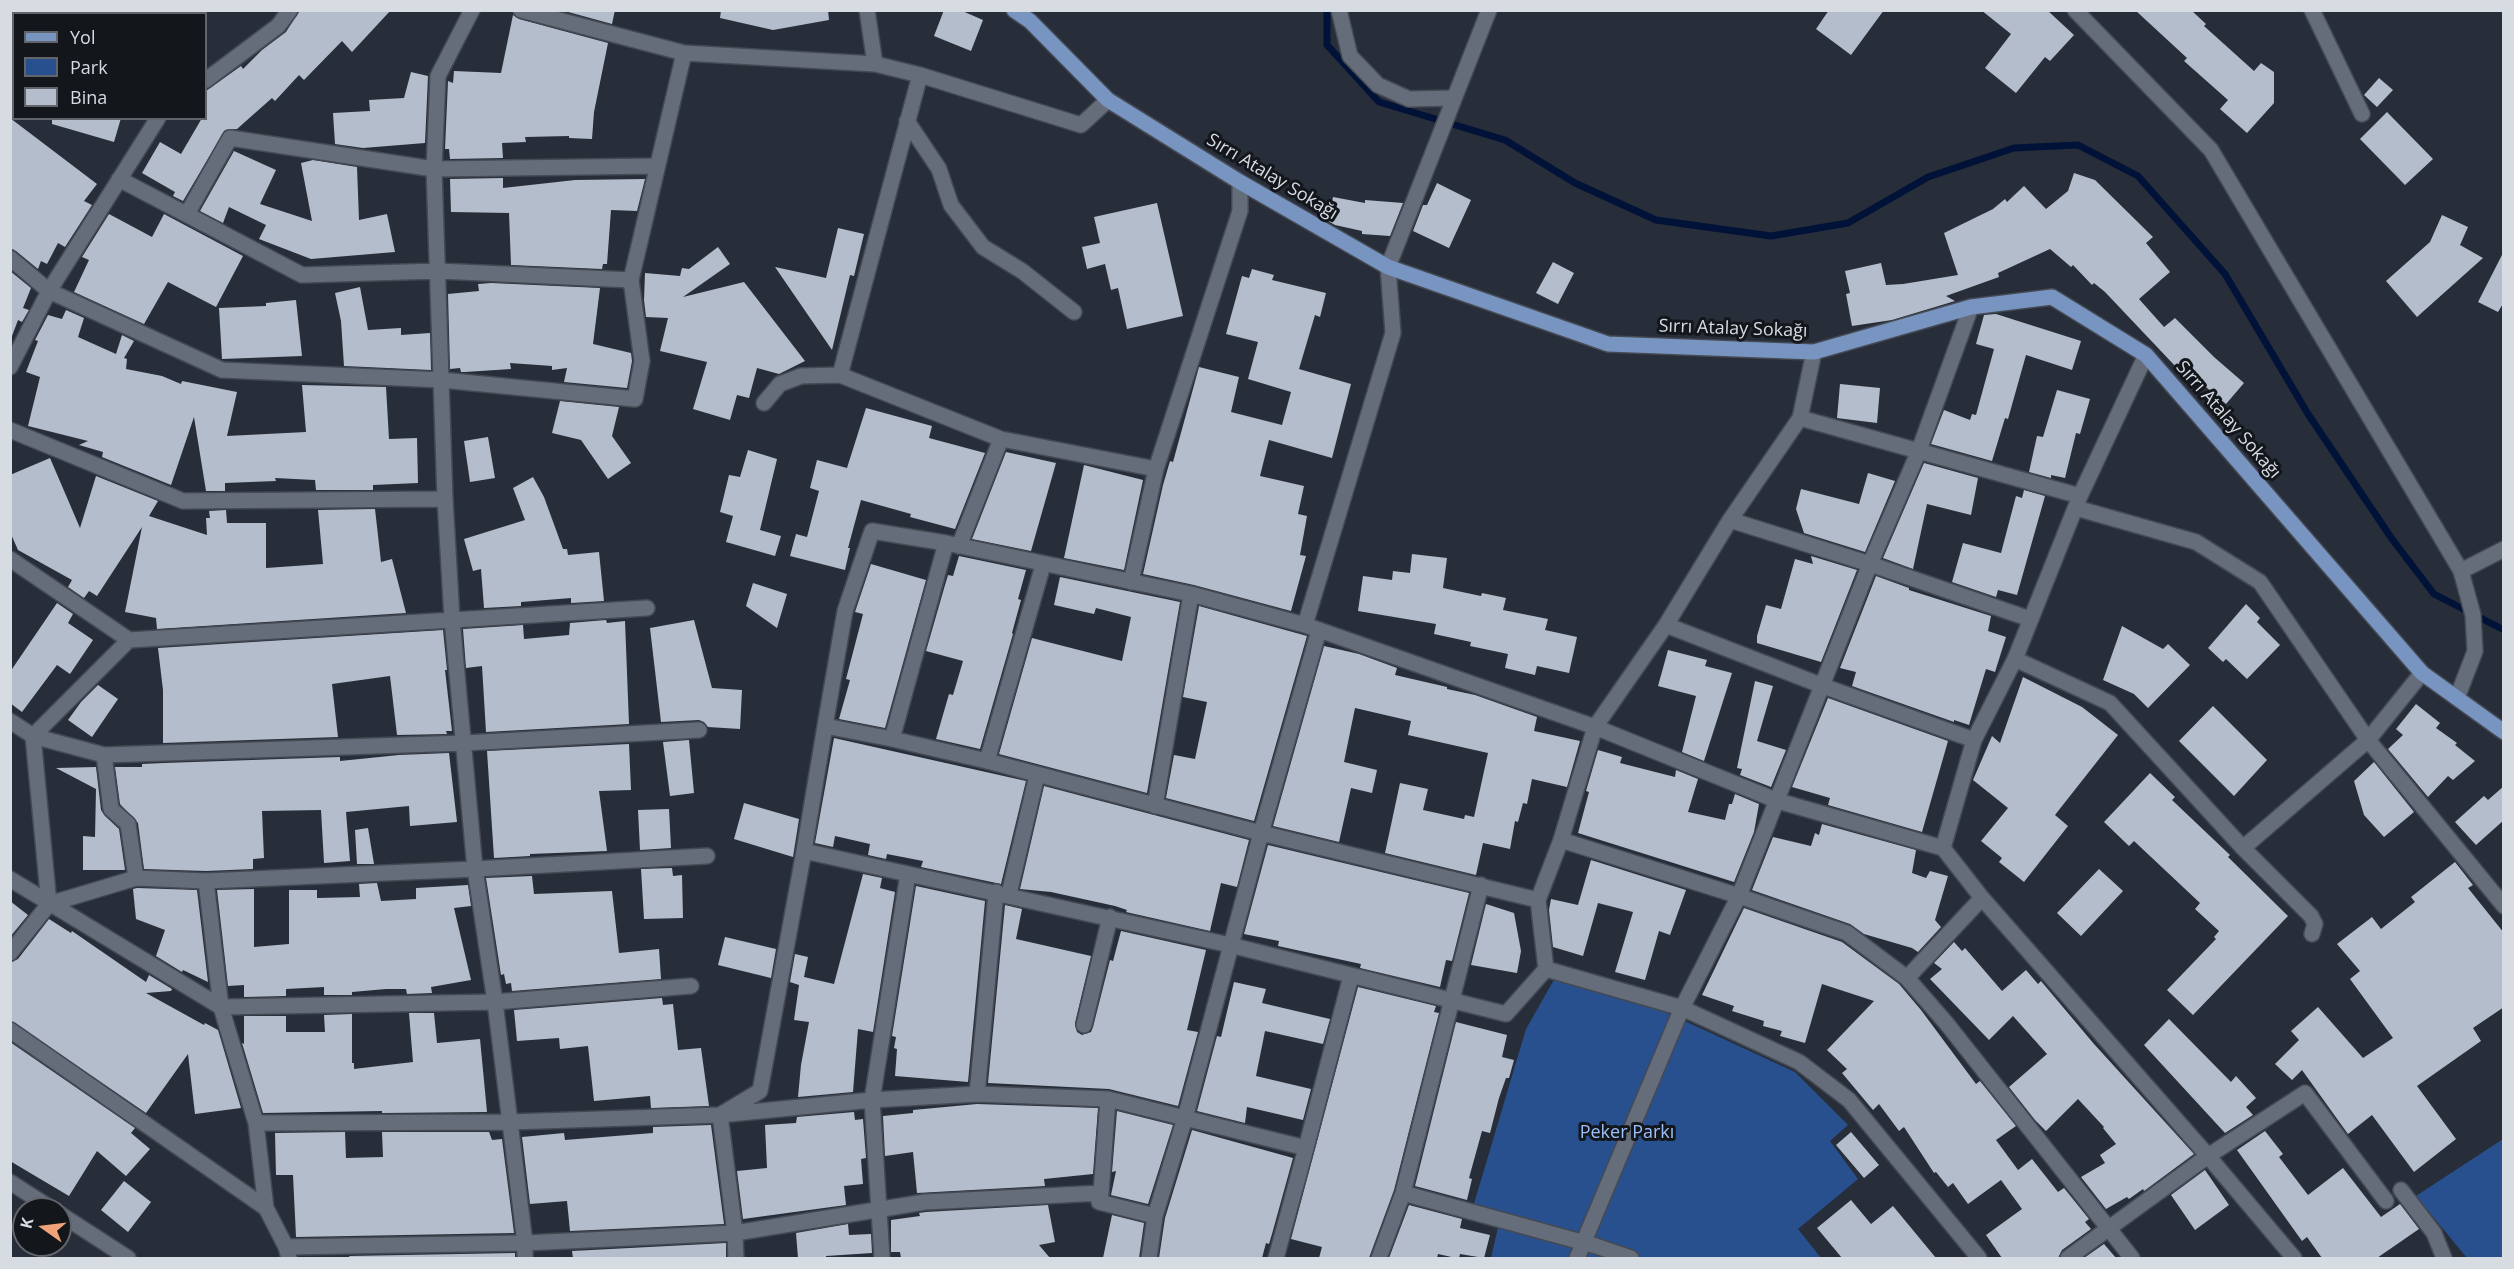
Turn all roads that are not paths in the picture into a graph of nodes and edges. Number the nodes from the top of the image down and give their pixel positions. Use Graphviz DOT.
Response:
graph roads {
  1 [pos="290,10"];
  2 [pos="472,10"];
  3 [pos="521,10"];
  4 [pos="867,10"];
  5 [pos="1014,10"];
  6 [pos="1339,10"];
  7 [pos="1489,10"];
  8 [pos="2075,10"];
  9 [pos="2312,10"];
  10 [pos="1033,16"];
  11 [pos="684,53"];
  12 [pos="875,64"];
  13 [pos="920,75"];
  14 [pos="207,79"];
  15 [pos="1454,98"];
  16 [pos="1108,100"];
  17 [pos="2362,114"];
  18 [pos="157,120"];
  19 [pos="907,121"];
  20 [pos="657,166"];
  21 [pos="434,169"];
  22 [pos="119,178"];
  23 [pos="1240,182"];
  24 [pos="187,214"];
  25 [pos="10,258"];
  26 [pos="1388,267"];
  27 [pos="439,271"];
  28 [pos="631,280"];
  29 [pos="49,291"];
  30 [pos="1971,307"];
  31 [pos="1074,312"];
  32 [pos="1814,352"];
  33 [pos="2146,355"];
  34 [pos="10,367"];
  35 [pos="840,375"];
  36 [pos="442,380"];
  37 [pos="764,403"];
  38 [pos="1800,418"];
  39 [pos="10,430"];
  40 [pos="1001,439"];
  41 [pos="1918,453"];
  42 [pos="1156,469"];
  43 [pos="445,499"];
  44 [pos="2078,502"];
  45 [pos="1730,520"];
  46 [pos="953,544"];
  47 [pos="2504,549"];
  48 [pos="10,559"];
  49 [pos="1870,564"];
  50 [pos="1043,565"];
  51 [pos="2461,571"];
  52 [pos="1131,582"];
  53 [pos="1191,594"];
  54 [pos="646,608"];
  55 [pos="452,619"];
  56 [pos="2030,619"];
  57 [pos="1666,625"];
  58 [pos="1312,627"];
  59 [pos="129,640"];
  60 [pos="2015,660"];
  61 [pos="2422,674"];
  62 [pos="1823,686"];
  63 [pos="2457,698"];
  64 [pos="10,721"];
  65 [pos="825,726"];
  66 [pos="1595,727"];
  67 [pos="699,730"];
  68 [pos="2504,732"];
  69 [pos="33,736"];
  70 [pos="892,739"];
  71 [pos="1974,740"];
  72 [pos="2368,740"];
  73 [pos="464,743"];
  74 [pos="104,755"];
  75 [pos="987,761"];
  76 [pos="1036,775"];
  77 [pos="1778,801"];
  78 [pos="1155,806"];
  79 [pos="1261,833"];
  80 [pos="1561,840"];
  81 [pos="1943,848"];
  82 [pos="2243,848"];
  83 [pos="804,851"];
  84 [pos="707,856"];
  85 [pos="475,869"];
  86 [pos="908,874"];
  87 [pos="136,878"];
  88 [pos="10,879"];
  89 [pos="206,881"];
  90 [pos="1481,885"];
  91 [pos="1002,893"];
  92 [pos="1739,896"];
  93 [pos="1982,898"];
  94 [pos="1538,900"];
  95 [pos="49,904"];
  96 [pos="2504,906"];
  97 [pos="1110,917"];
  98 [pos="2312,934"];
  99 [pos="1230,945"];
  100 [pos="10,953"];
  101 [pos="1546,969"];
  102 [pos="1351,976"];
  103 [pos="1907,978"];
  104 [pos="691,986"];
  105 [pos="1453,1001"];
  106 [pos="495,1002"];
  107 [pos="221,1007"];
  108 [pos="1682,1008"];
  109 [pos="1084,1025"];
  110 [pos="10,1030"];
  111 [pos="977,1094"];
  112 [pos="1108,1099"];
  113 [pos="872,1100"];
  114 [pos="720,1115"];
  115 [pos="1185,1118"];
  116 [pos="510,1122"];
  117 [pos="256,1123"];
  118 [pos="1306,1148"];
  119 [pos="2208,1156"];
  120 [pos="10,1182"];
  121 [pos="2401,1190"];
  122 [pos="1101,1193"];
  123 [pos="1403,1193"];
  124 [pos="33,1197"];
  125 [pos="2386,1201"];
  126 [pos="266,1208"];
  127 [pos="879,1210"];
  128 [pos="1155,1216"];
  129 [pos="72,1222"];
  130 [pos="2108,1230"];
  131 [pos="735,1233"];
  132 [pos="1582,1243"];
  133 [pos="525,1251"];
  134 [pos="288,1253"];
  135 [pos="128,1258"];
  136 [pos="736,1258"];
  137 [pos="882,1258"];
  138 [pos="1149,1258"];
  139 [pos="1276,1258"];
  140 [pos="1379,1258"];
  141 [pos="1578,1258"];
  142 [pos="1631,1258"];
  143 [pos="1979,1258"];
  144 [pos="2068,1258"];
  145 [pos="2132,1258"];
  146 [pos="2292,1258"];
  147 [pos="2444,1258"];
  1 -- 14 [label="street"];
  2 -- 21 [label="street"];
  3 -- 11 [label="street"];
  4 -- 12 [label="street"];
  5 -- 10 [label="main road, Sırrı Atalay Sokağı"];
  6 -- 15 [label="street"];
  7 -- 15 [label="street"];
  8 -- 51 [label="street"];
  9 -- 17 [label="street"];
  10 -- 16 [label="main road, Sırrı Atalay Sokağı"];
  11 -- 12 [label="street"];
  11 -- 20 [label="street"];
  12 -- 13 [label="street"];
  13 -- 16 [label="street"];
  13 -- 19 [label="street"];
  15 -- 26 [label="street"];
  16 -- 23 [label="main road, Sırrı Atalay Sokağı"];
  18 -- 22 [label="street"];
  19 -- 31 [label="street"];
  19 -- 35 [label="street"];
  20 -- 21 [label="street"];
  20 -- 28 [label="street"];
  21 -- 24 [label="street"];
  21 -- 27 [label="street"];
  22 -- 24 [label="street"];
  22 -- 29 [label="street"];
  23 -- 26 [label="main road, Sırrı Atalay Sokağı"];
  23 -- 42 [label="street"];
  24 -- 27 [label="street"];
  25 -- 29 [label="street"];
  26 -- 32 [label="main road, Sırrı Atalay Sokağı"];
  26 -- 58 [label="street"];
  27 -- 28 [label="street"];
  27 -- 36 [label="street"];
  28 -- 36 [label="street"];
  29 -- 34 [label="street"];
  29 -- 36 [label="street"];
  30 -- 32 [label="main road, Sırrı Atalay Sokağı"];
  30 -- 33 [label="main road, Sırrı Atalay Sokağı"];
  30 -- 41 [label="street"];
  32 -- 38 [label="street"];
  33 -- 44 [label="street"];
  33 -- 61 [label="main road, Sırrı Atalay Sokağı"];
  35 -- 37 [label="street"];
  35 -- 40 [label="street"];
  36 -- 43 [label="street"];
  38 -- 41 [label="street"];
  38 -- 45 [label="street"];
  39 -- 43 [label="street"];
  40 -- 42 [label="street"];
  40 -- 46 [label="street"];
  41 -- 44 [label="street"];
  41 -- 49 [label="street"];
  42 -- 52 [label="street"];
  43 -- 55 [label="street"];
  44 -- 56 [label="street"];
  44 -- 72 [label="street"];
  45 -- 49 [label="street"];
  45 -- 57 [label="street"];
  46 -- 50 [label="street"];
  46 -- 65 [label="street"];
  46 -- 70 [label="street"];
  47 -- 51 [label="street"];
  48 -- 59 [label="street"];
  49 -- 56 [label="street"];
  49 -- 62 [label="street"];
  50 -- 52 [label="street"];
  50 -- 75 [label="street"];
  51 -- 63 [label="street"];
  52 -- 53 [label="street"];
  53 -- 58 [label="street"];
  53 -- 78 [label="street"];
  54 -- 55 [label="street"];
  55 -- 59 [label="street"];
  55 -- 73 [label="street"];
  56 -- 60 [label="street"];
  57 -- 62 [label="street"];
  57 -- 66 [label="street"];
  58 -- 66 [label="street"];
  58 -- 79 [label="street"];
  59 -- 69 [label="street"];
  60 -- 71 [label="street"];
  60 -- 82 [label="street"];
  61 -- 63 [label="main road, Sırrı Atalay Sokağı"];
  61 -- 72 [label="street"];
  62 -- 71 [label="street"];
  62 -- 77 [label="street"];
  63 -- 68 [label="main road, Sırrı Atalay Sokağı"];
  64 -- 69 [label="street"];
  65 -- 70 [label="street"];
  65 -- 83 [label="street"];
  66 -- 77 [label="street"];
  66 -- 80 [label="street"];
  67 -- 73 [label="street"];
  69 -- 74 [label="street"];
  69 -- 95 [label="street"];
  70 -- 75 [label="street"];
  71 -- 81 [label="street"];
  72 -- 82 [label="street"];
  72 -- 96 [label="street"];
  73 -- 74 [label="street"];
  73 -- 85 [label="street"];
  74 -- 87 [label="street"];
  75 -- 76 [label="street"];
  76 -- 78 [label="street"];
  76 -- 91 [label="street"];
  77 -- 81 [label="street"];
  77 -- 92 [label="street"];
  78 -- 79 [label="street"];
  79 -- 90 [label="street"];
  79 -- 99 [label="street"];
  80 -- 92 [label="street"];
  80 -- 94 [label="street"];
  81 -- 93 [label="street"];
  82 -- 98 [label="street"];
  83 -- 86 [label="street"];
  83 -- 114 [label="street"];
  84 -- 85 [label="street"];
  85 -- 89 [label="street"];
  85 -- 106 [label="street"];
  86 -- 91 [label="street"];
  86 -- 113 [label="street"];
  87 -- 89 [label="street"];
  87 -- 95 [label="street"];
  88 -- 95 [label="street"];
  89 -- 107 [label="street"];
  90 -- 94 [label="street"];
  90 -- 105 [label="street"];
  91 -- 97 [label="street"];
  91 -- 111 [label="street"];
  92 -- 103 [label="street"];
  92 -- 108 [label="street"];
  93 -- 103 [label="street"];
  93 -- 119 [label="street"];
  94 -- 101 [label="street"];
  95 -- 100 [label="street"];
  95 -- 107 [label="street"];
  97 -- 99 [label="street"];
  97 -- 109 [label="street"];
  99 -- 102 [label="street"];
  99 -- 115 [label="street"];
  101 -- 105 [label="street"];
  101 -- 108 [label="street"];
  102 -- 105 [label="street"];
  102 -- 118 [label="street"];
  103 -- 130 [label="street"];
  104 -- 106 [label="street"];
  105 -- 123 [label="street"];
  106 -- 107 [label="street"];
  106 -- 116 [label="street"];
  107 -- 117 [label="street"];
  108 -- 132 [label="street"];
  108 -- 143 [label="street"];
  110 -- 126 [label="street"];
  111 -- 112 [label="street"];
  111 -- 113 [label="street"];
  112 -- 115 [label="street"];
  112 -- 122 [label="street"];
  113 -- 114 [label="street"];
  113 -- 127 [label="street"];
  114 -- 116 [label="street"];
  114 -- 131 [label="street"];
  115 -- 118 [label="street"];
  115 -- 128 [label="street"];
  116 -- 117 [label="street"];
  116 -- 133 [label="street"];
  117 -- 126 [label="street"];
  118 -- 139 [label="street"];
  119 -- 125 [label="street"];
  119 -- 130 [label="street"];
  119 -- 146 [label="street"];
  120 -- 124 [label="street"];
  121 -- 147 [label="street"];
  122 -- 127 [label="street"];
  122 -- 128 [label="street"];
  123 -- 132 [label="street"];
  123 -- 140 [label="street"];
  126 -- 134 [label="street"];
  127 -- 131 [label="street"];
  127 -- 137 [label="street"];
  128 -- 138 [label="street"];
  129 -- 135 [label="street"];
  130 -- 144 [label="street"];
  130 -- 145 [label="street"];
  131 -- 133 [label="street"];
  131 -- 136 [label="street"];
  132 -- 141 [label="street"];
  132 -- 142 [label="street"];
  133 -- 134 [label="street"];
}
